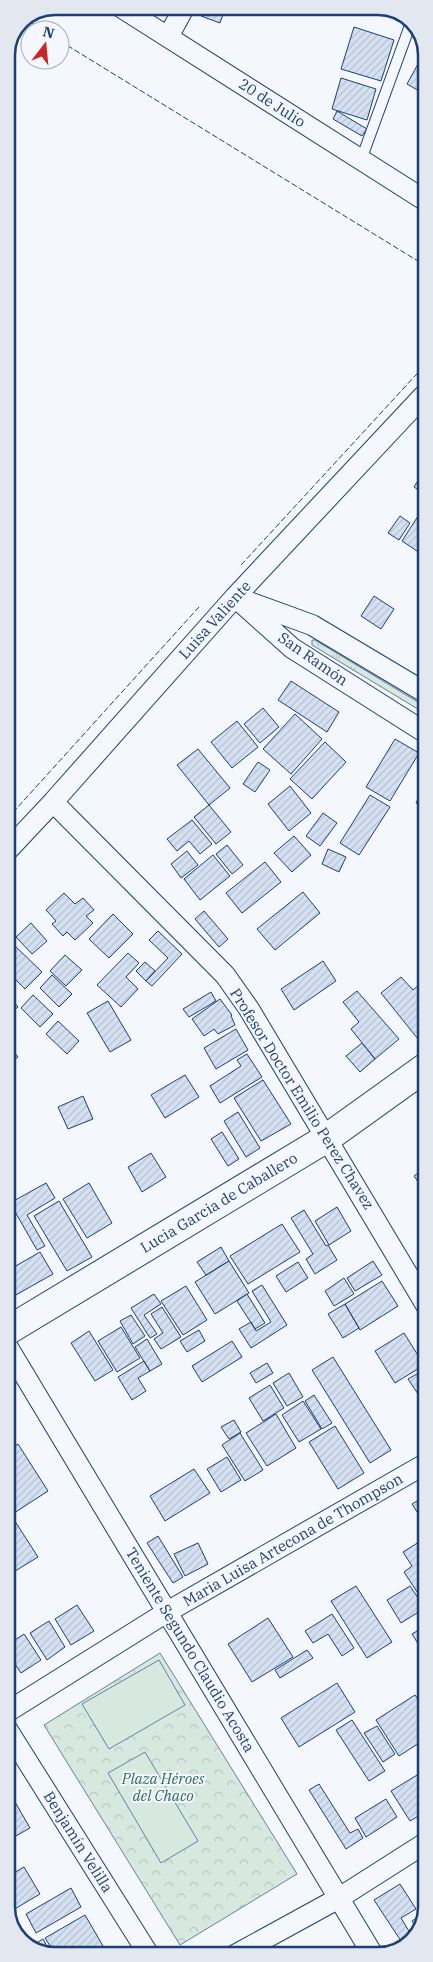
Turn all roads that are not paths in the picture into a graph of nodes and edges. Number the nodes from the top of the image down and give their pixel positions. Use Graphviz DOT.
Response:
graph roads {
  1 [pos="133,15"];
  2 [pos="180,15"];
  3 [pos="409,30"];
  4 [pos="168,37"];
  5 [pos="361,160"];
  6 [pos="418,196"];
  7 [pos="418,402"];
  8 [pos="235,597"];
  9 [pos="418,688"];
  10 [pos="418,728"];
  11 [pos="53,802"];
  12 [pos="15,842"];
  13 [pos="418,1073"];
  14 [pos="327,1138"];
  15 [pos="418,1292"];
  16 [pos="15,1326"];
  17 [pos="15,1359"];
  18 [pos="418,1468"];
  19 [pos="167,1612"];
  20 [pos="15,1707"];
  21 [pos="15,1742"];
  22 [pos="418,1848"];
  23 [pos="339,1898"];
  24 [pos="144,1947"];
  25 [pos="250,1947"];
  26 [pos="368,1947"];
  1 -- 4 [label="street, 20 de Julio"];
  2 -- 4 [label="street"];
  3 -- 5 [label="lane"];
  4 -- 5 [label="street, 20 de Julio"];
  5 -- 6 [label="street, 20 de Julio"];
  7 -- 8 [label="street, Luisa Valiente"];
  8 -- 9 [label="street, San Ramón"];
  8 -- 10 [label="street, San Ramón"];
  8 -- 11 [label="street, Luisa Valiente"];
  11 -- 12 [label="street, Luisa Valiente"];
  11 -- 14 [label="street, Profesor Doctor Emilio Perez Chavez"];
  13 -- 14 [label="street, Lucia Garcia de Caballero"];
  14 -- 15 [label="street, Profesor Doctor Emilio Perez Chavez"];
  14 -- 16 [label="street, Lucia Garcia de Caballero"];
  17 -- 19 [label="street, Teniente Segundo Claudio Acosta"];
  18 -- 19 [label="street, Maria Luisa Artecona de Thompson"];
  19 -- 20 [label="street, Maria Luisa Artecona de Thompson"];
  19 -- 23 [label="street, Teniente Segundo Claudio Acosta"];
  21 -- 24 [label="street, Benjamín Velilla"];
  22 -- 23 [label="street"];
  23 -- 25 [label="street"];
  23 -- 26 [label="street, Teniente Segundo Claudio Acosta"];
}
